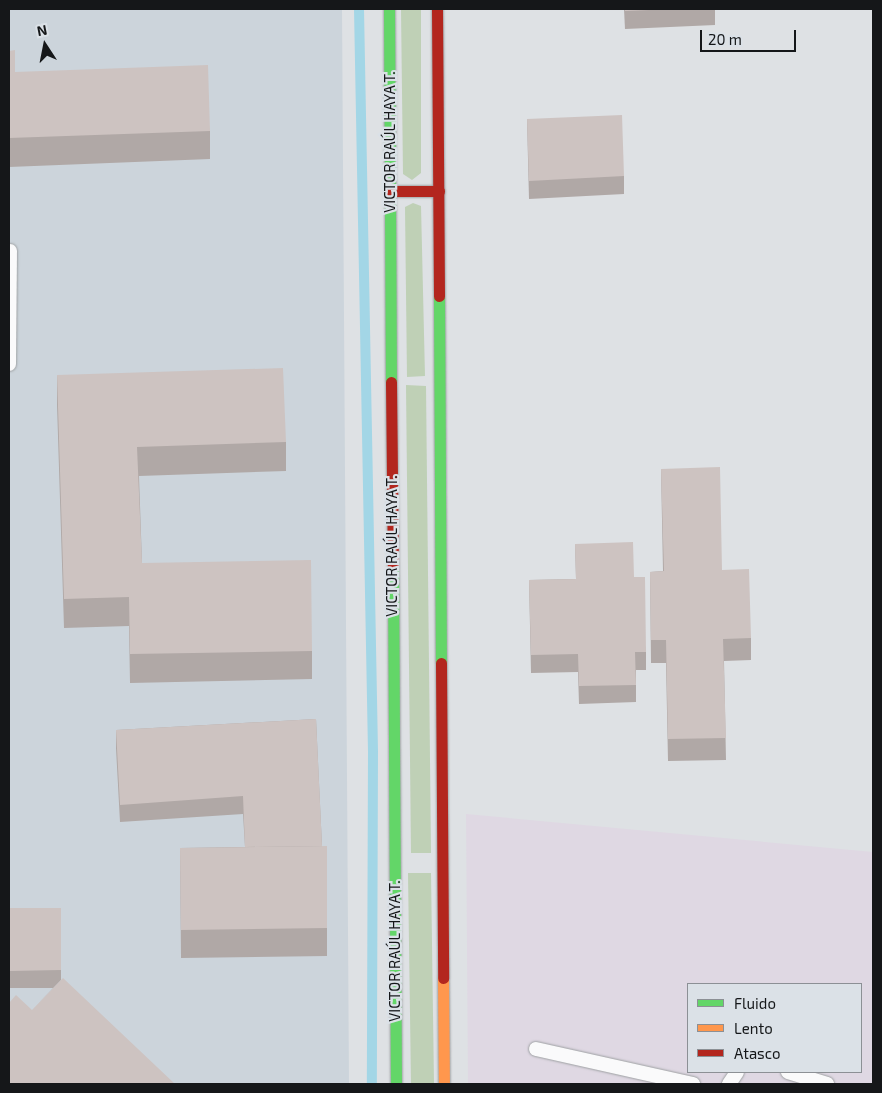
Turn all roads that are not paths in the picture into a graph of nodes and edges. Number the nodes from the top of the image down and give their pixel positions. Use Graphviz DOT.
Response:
graph roads {
  1 [pos="389,9"];
  2 [pos="438,9"];
  3 [pos="390,190"];
  4 [pos="439,192"];
  5 [pos="10,251"];
  6 [pos="9,364"];
  7 [pos="536,1049"];
  8 [pos="736,1073"];
  9 [pos="791,1073"];
  10 [pos="396,1084"];
  11 [pos="444,1084"];
  12 [pos="693,1084"];
  13 [pos="729,1084"];
  14 [pos="827,1084"];
  1 -- 3 [label="street, VICTOR RAÚL HAYA T."];
  2 -- 4 [label="street"];
  3 -- 4 [label="street"];
  3 -- 10 [label="street, VICTOR RAÚL HAYA T."];
  4 -- 11 [label="street"];
  5 -- 6 [label="lane"];
  7 -- 12 [label="lane"];
  8 -- 13 [label="lane"];
  9 -- 14 [label="lane"];
}
